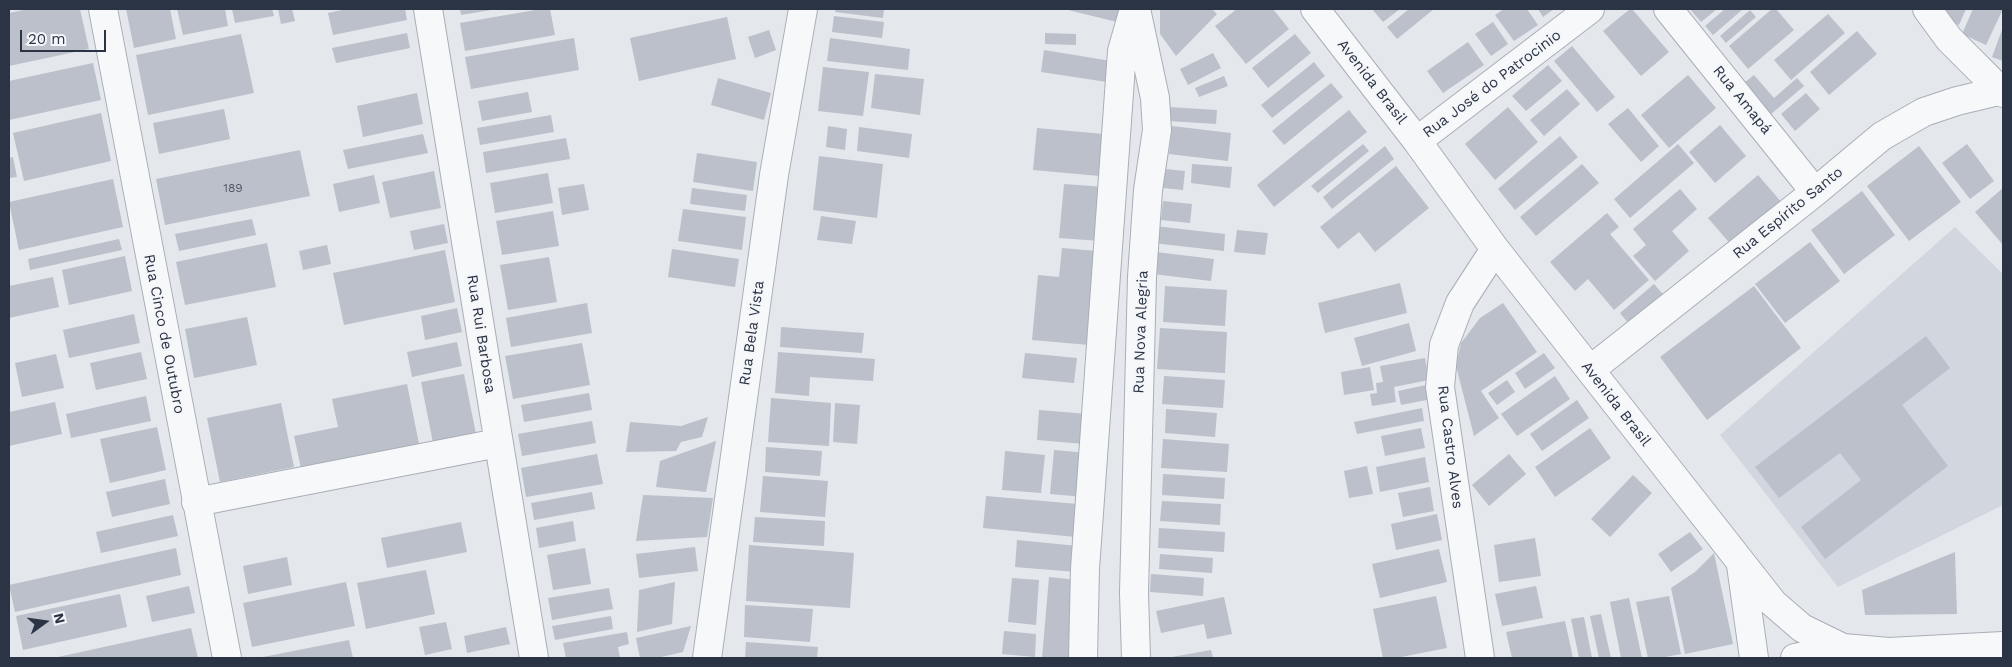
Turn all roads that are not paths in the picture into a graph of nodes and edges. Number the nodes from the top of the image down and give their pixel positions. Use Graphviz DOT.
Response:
graph roads {
  1 [pos="103,9"];
  2 [pos="428,9"];
  3 [pos="803,9"];
  4 [pos="1135,9"];
  5 [pos="1315,9"];
  6 [pos="1590,9"];
  7 [pos="1668,9"];
  8 [pos="1927,9"];
  9 [pos="2003,91"];
  10 [pos="1417,141"];
  11 [pos="1815,192"];
  12 [pos="1496,249"];
  13 [pos="1590,370"];
  14 [pos="498,443"];
  15 [pos="196,502"];
  16 [pos="1742,565"];
  17 [pos="1843,648"];
  18 [pos="1998,650"];
  19 [pos="227,658"];
  20 [pos="534,658"];
  21 [pos="707,658"];
  22 [pos="1083,658"];
  23 [pos="1136,658"];
  24 [pos="1480,658"];
  25 [pos="1754,658"];
  26 [pos="1795,658"];
  1 -- 15 [label="street, Rua Cinco de Outubro"];
  2 -- 14 [label="street, Rua Rui Barbosa"];
  3 -- 21 [label="street, Rua Bela Vista"];
  4 -- 22 [label="street, Rua Nova Alegria"];
  4 -- 23 [label="street, Rua Nova Alegria"];
  5 -- 10 [label="street, Avenida Brasil"];
  6 -- 10 [label="street, Rua José do Patrocinio"];
  7 -- 11 [label="street, Rua Amapá"];
  8 -- 9 [label="street"];
  9 -- 11 [label="street, Rua Espírito Santo"];
  10 -- 12 [label="street, Avenida Brasil"];
  11 -- 13 [label="street, Rua Espírito Santo"];
  12 -- 13 [label="street, Avenida Brasil"];
  12 -- 24 [label="street, Rua Castro Alves"];
  13 -- 16 [label="street, Avenida Brasil"];
  14 -- 15 [label="street"];
  14 -- 20 [label="street, Rua Rui Barbosa"];
  15 -- 19 [label="street, Rua Cinco de Outubro"];
  16 -- 17 [label="street, Avenida Brasil"];
  16 -- 25 [label="street"];
  17 -- 18 [label="street, Avenida Brasil"];
  17 -- 26 [label="street"];
}
